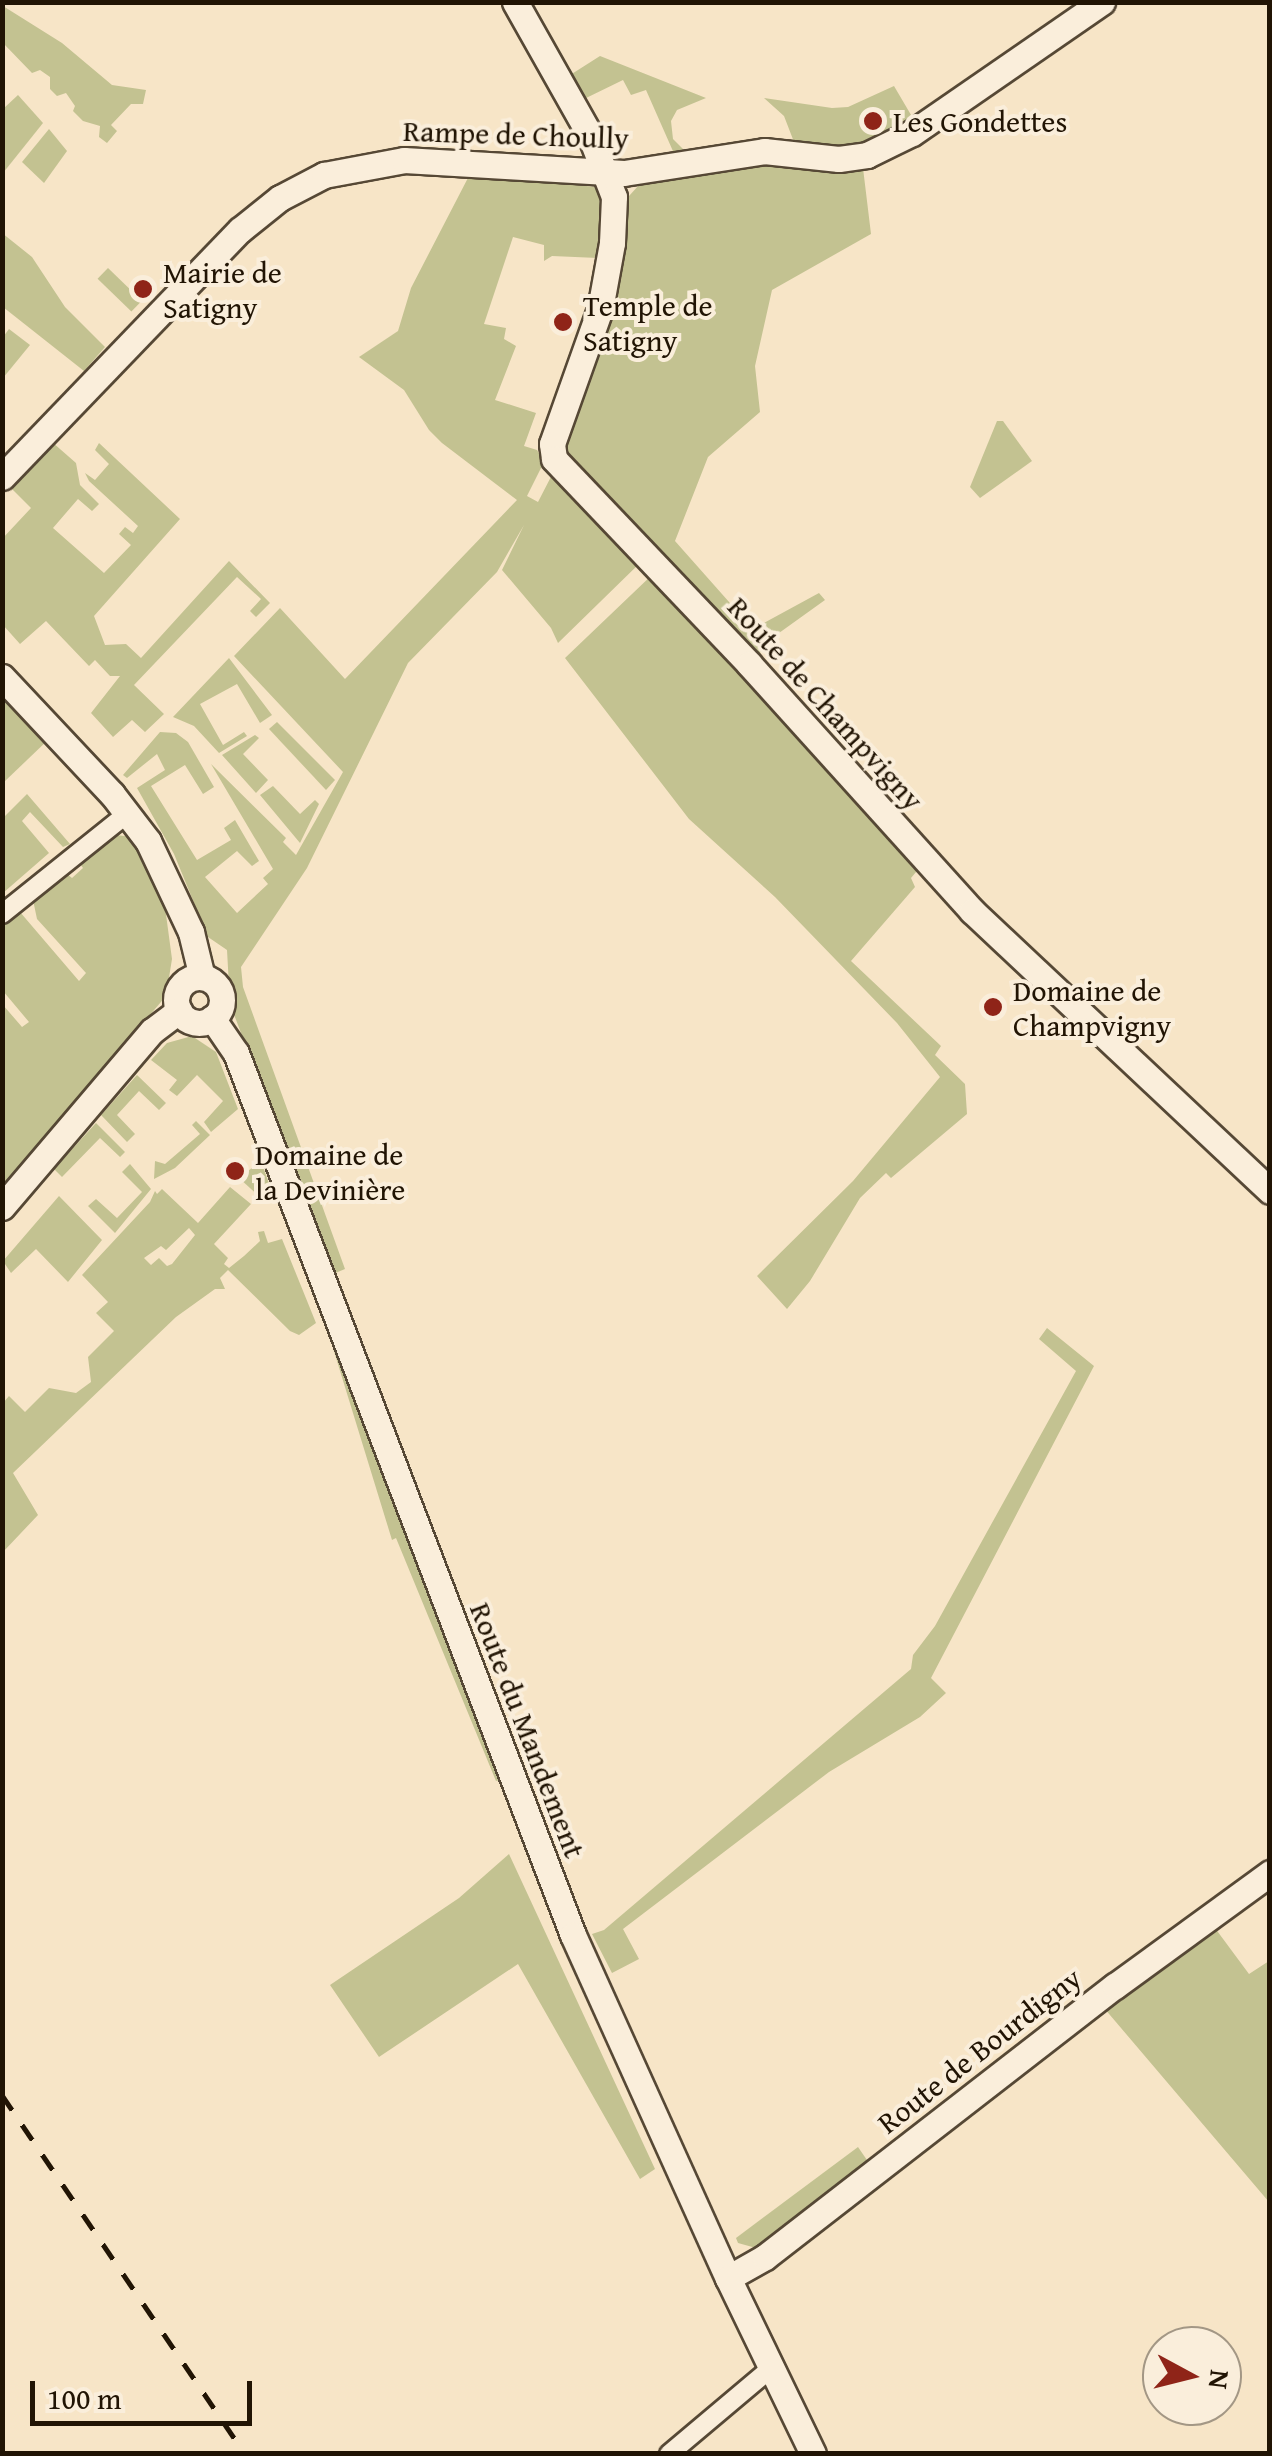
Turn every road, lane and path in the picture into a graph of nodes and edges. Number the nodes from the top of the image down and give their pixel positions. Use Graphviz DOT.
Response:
graph roads {
  1 [pos="514,2"];
  2 [pos="1102,2"];
  3 [pos="606,173"];
  4 [pos="2,477"];
  5 [pos="2,677"];
  6 [pos="128,813"];
  7 [pos="2,914"];
  8 [pos="181,914"];
  9 [pos="202,977"];
  10 [pos="178,1002"];
  11 [pos="212,1018"];
  12 [pos="1270,1192"];
  13 [pos="2,1206"];
  14 [pos="1270,1873"];
  15 [pos="728,2278"];
  16 [pos="771,2368"];
  17 [pos="669,2454"];
  18 [pos="813,2454"];
  1 -- 3 [label="street"];
  2 -- 3 [label="street, Rampe de Choully"];
  3 -- 4 [label="street, Rampe de Choully"];
  3 -- 12 [label="street, Route de Champvigny"];
  5 -- 6 [label="street"];
  6 -- 7 [label="street"];
  6 -- 8 [label="street"];
  8 -- 9 [label="street"];
  8 -- 10 [label="street"];
  9 -- 10 [label="street"];
  9 -- 11 [label="street"];
  10 -- 11 [label="street"];
  10 -- 13 [label="street"];
  11 -- 15 [label="street, Route du Mandement"];
  14 -- 15 [label="street, Route de Bourdigny"];
  15 -- 16 [label="street, Route du Mandement"];
  16 -- 17 [label="street"];
  16 -- 18 [label="street, Route du Mandement"];
}
